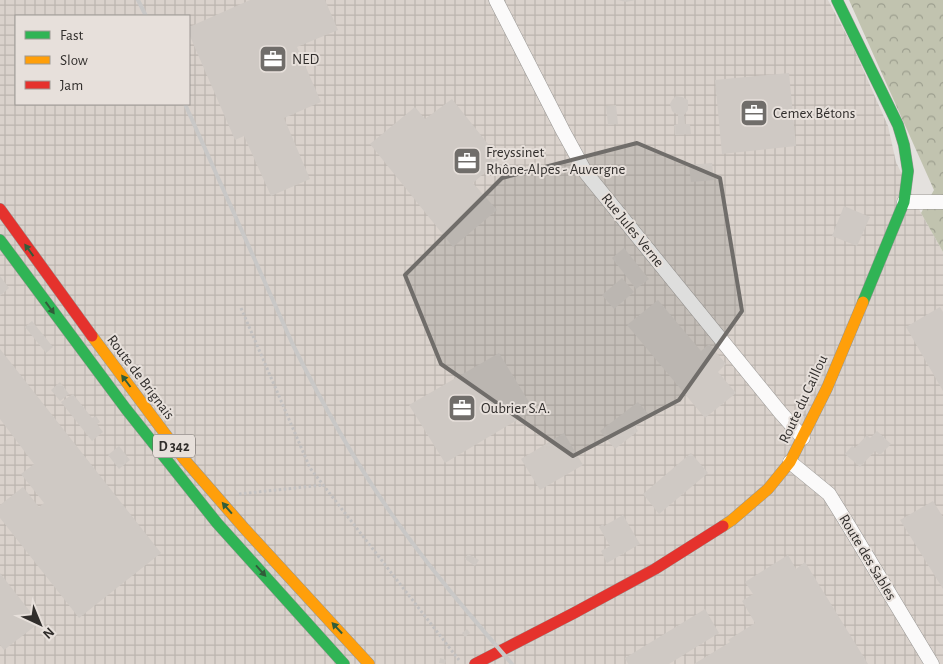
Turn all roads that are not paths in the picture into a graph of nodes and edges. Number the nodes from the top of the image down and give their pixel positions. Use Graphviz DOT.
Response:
graph roads {
  1 [pos="496,0"];
  2 [pos="837,0"];
  3 [pos="904,202"];
  4 [pos="943,202"];
  5 [pos="0,210"];
  6 [pos="0,240"];
  7 [pos="803,438"];
  8 [pos="790,462"];
  9 [pos="344,664"];
  10 [pos="369,664"];
  11 [pos="475,664"];
  12 [pos="932,664"];
  1 -- 7 [label="street, Rue Jules Verne"];
  2 -- 3 [label="main road, Route du Caillou"];
  3 -- 4 [label="street"];
  3 -- 7 [label="main road, Route du Caillou"];
  10 -- 5 [label="main road, Route de Brignais / D 342, one-way"];
  6 -- 9 [label="main road, Route de Brignais / D 342, one-way"];
  7 -- 8 [label="main road, Route du Caillou"];
  8 -- 11 [label="main road, Route du Caillou"];
  8 -- 12 [label="street, Route des Sables"];
}
